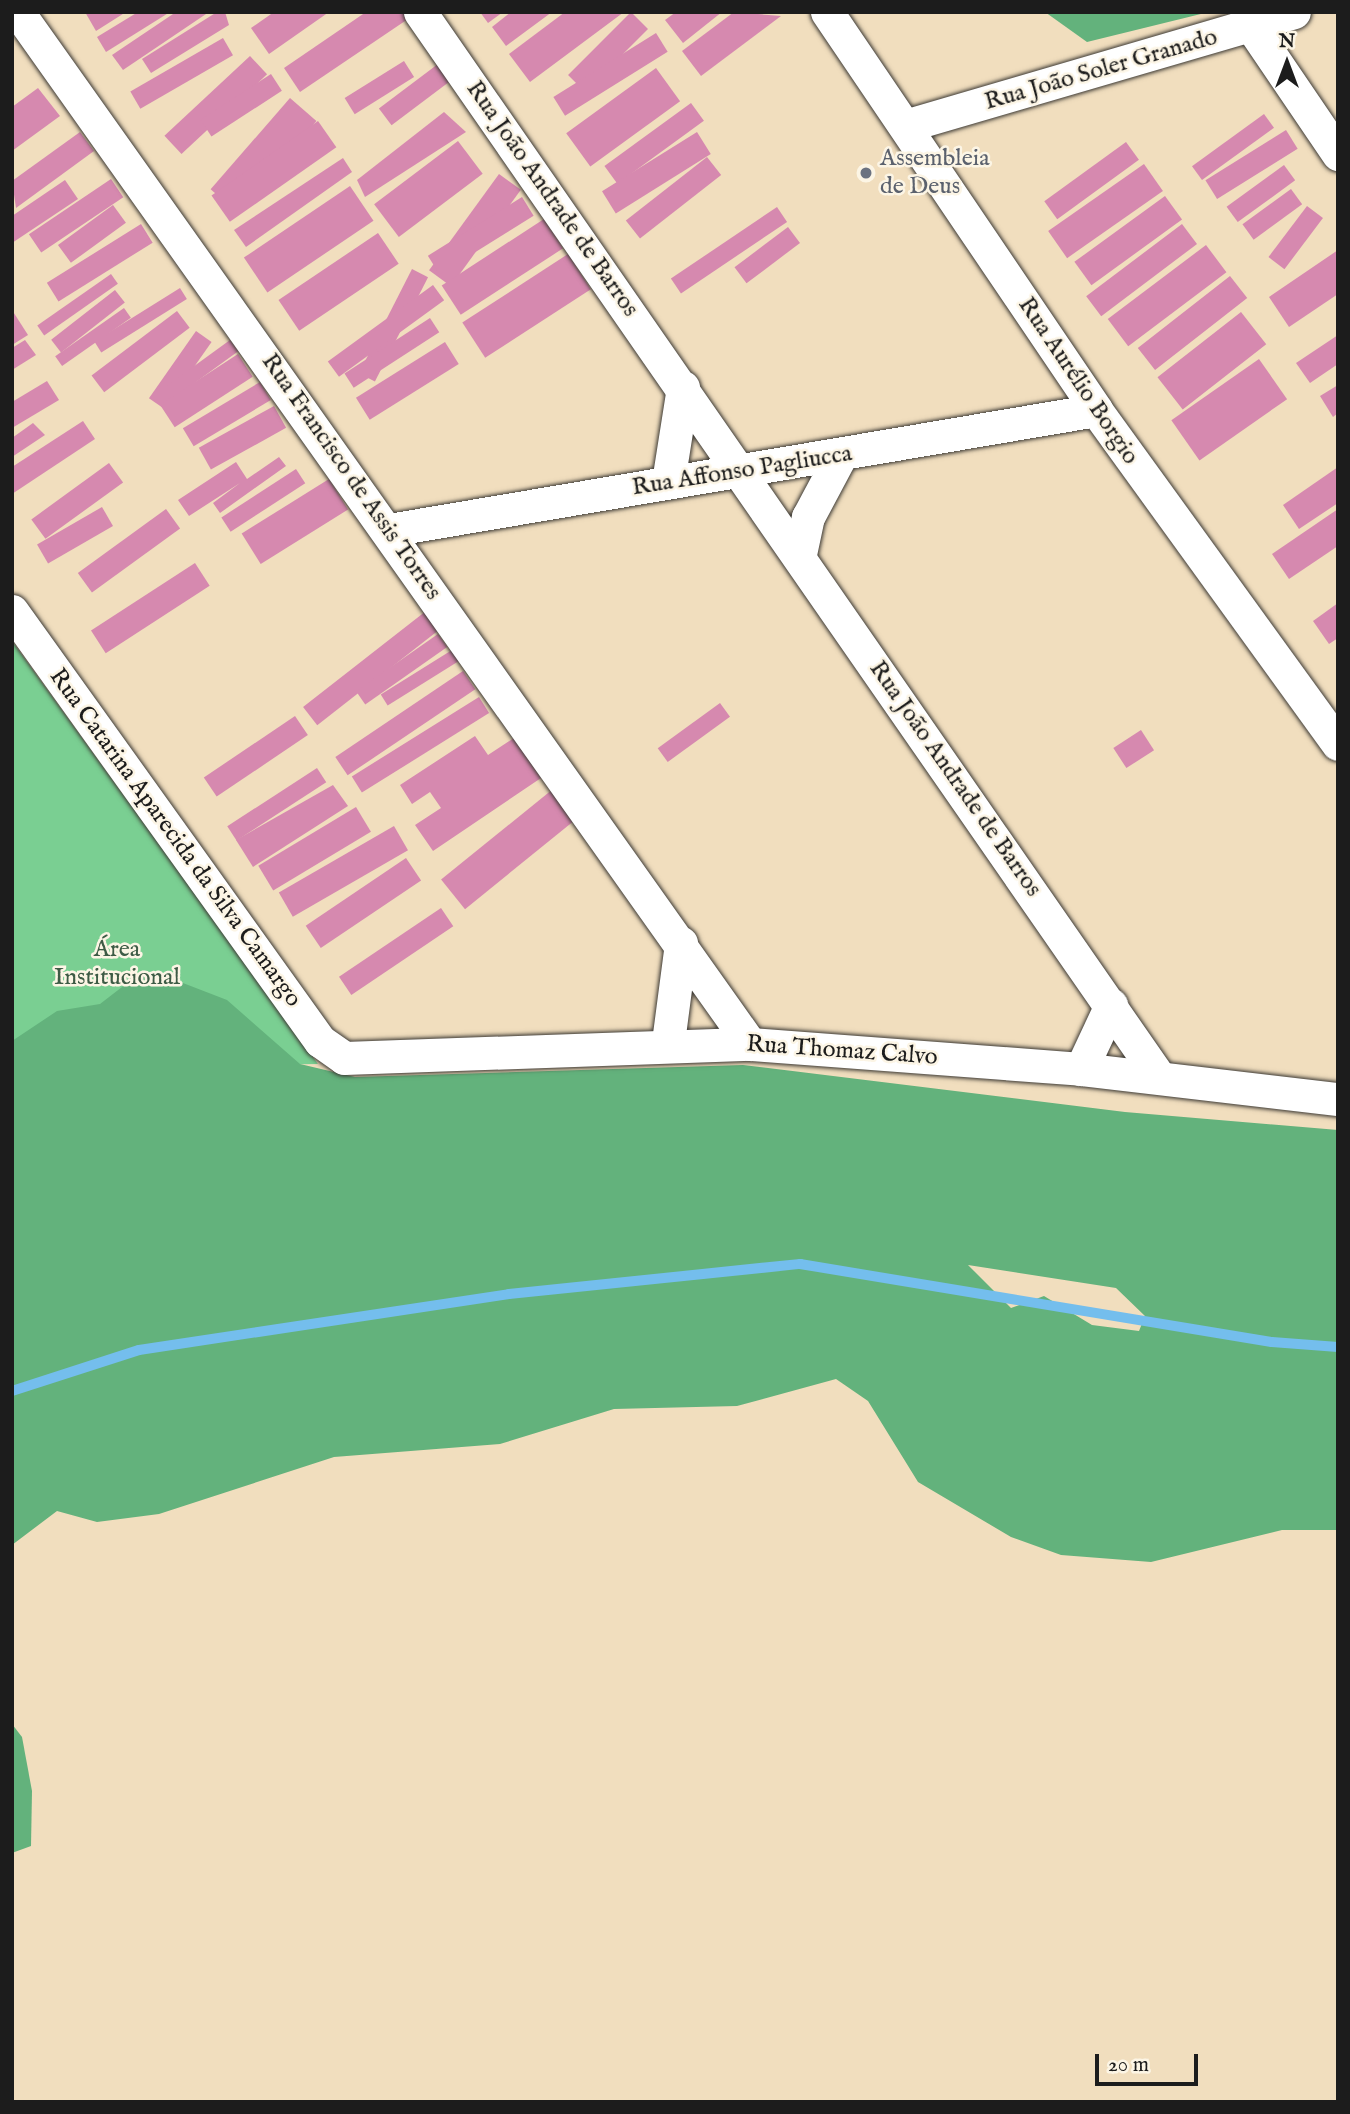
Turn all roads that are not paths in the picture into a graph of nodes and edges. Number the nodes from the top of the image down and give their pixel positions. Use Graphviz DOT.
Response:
graph roads {
  1 [pos="18,12"];
  2 [pos="421,12"];
  3 [pos="827,12"];
  4 [pos="1294,12"];
  5 [pos="1251,26"];
  6 [pos="908,125"];
  7 [pos="1338,154"];
  8 [pos="683,387"];
  9 [pos="1096,410"];
  10 [pos="841,455"];
  11 [pos="743,472"];
  12 [pos="668,482"];
  13 [pos="389,530"];
  14 [pos="800,554"];
  15 [pos="12,611"];
  16 [pos="1338,744"];
  17 [pos="681,943"];
  18 [pos="1111,1005"];
  19 [pos="668,1042"];
  20 [pos="750,1044"];
  21 [pos="344,1058"];
  22 [pos="1081,1069"];
  23 [pos="1159,1077"];
  24 [pos="1338,1099"];
  1 -- 13 [label="street, Rua Francisco de Assis Torres"];
  2 -- 8 [label="street, Rua João Andrade de Barros"];
  3 -- 6 [label="street, Rua Aurélio Borgio"];
  4 -- 5 [label="street, Rua João Soler Granado"];
  5 -- 6 [label="street, Rua João Soler Granado"];
  5 -- 7 [label="street"];
  6 -- 9 [label="street, Rua Aurélio Borgio"];
  8 -- 11 [label="street, Rua João Andrade de Barros"];
  8 -- 12 [label="street"];
  9 -- 10 [label="street, Rua Affonso Pagliucca"];
  9 -- 16 [label="street, Rua Aurélio Borgio"];
  10 -- 11 [label="street, Rua Affonso Pagliucca"];
  10 -- 14 [label="street"];
  11 -- 12 [label="street, Rua Affonso Pagliucca"];
  11 -- 14 [label="street, Rua João Andrade de Barros"];
  12 -- 13 [label="street, Rua Affonso Pagliucca"];
  13 -- 17 [label="street, Rua Francisco de Assis Torres"];
  14 -- 18 [label="street, Rua João Andrade de Barros"];
  15 -- 21 [label="street, Rua Catarina Aparecida da Silva Camargo"];
  17 -- 19 [label="street"];
  17 -- 20 [label="street, Rua Francisco de Assis Torres"];
  18 -- 22 [label="street"];
  18 -- 23 [label="street, Rua João Andrade de Barros"];
  19 -- 20 [label="street, Rua Thomaz Calvo"];
  19 -- 21 [label="street, Rua Thomaz Calvo"];
  20 -- 22 [label="street, Rua Thomaz Calvo"];
  22 -- 23 [label="street, Rua Thomaz Calvo"];
  23 -- 24 [label="street, Rua Thomaz Calvo"];
}
